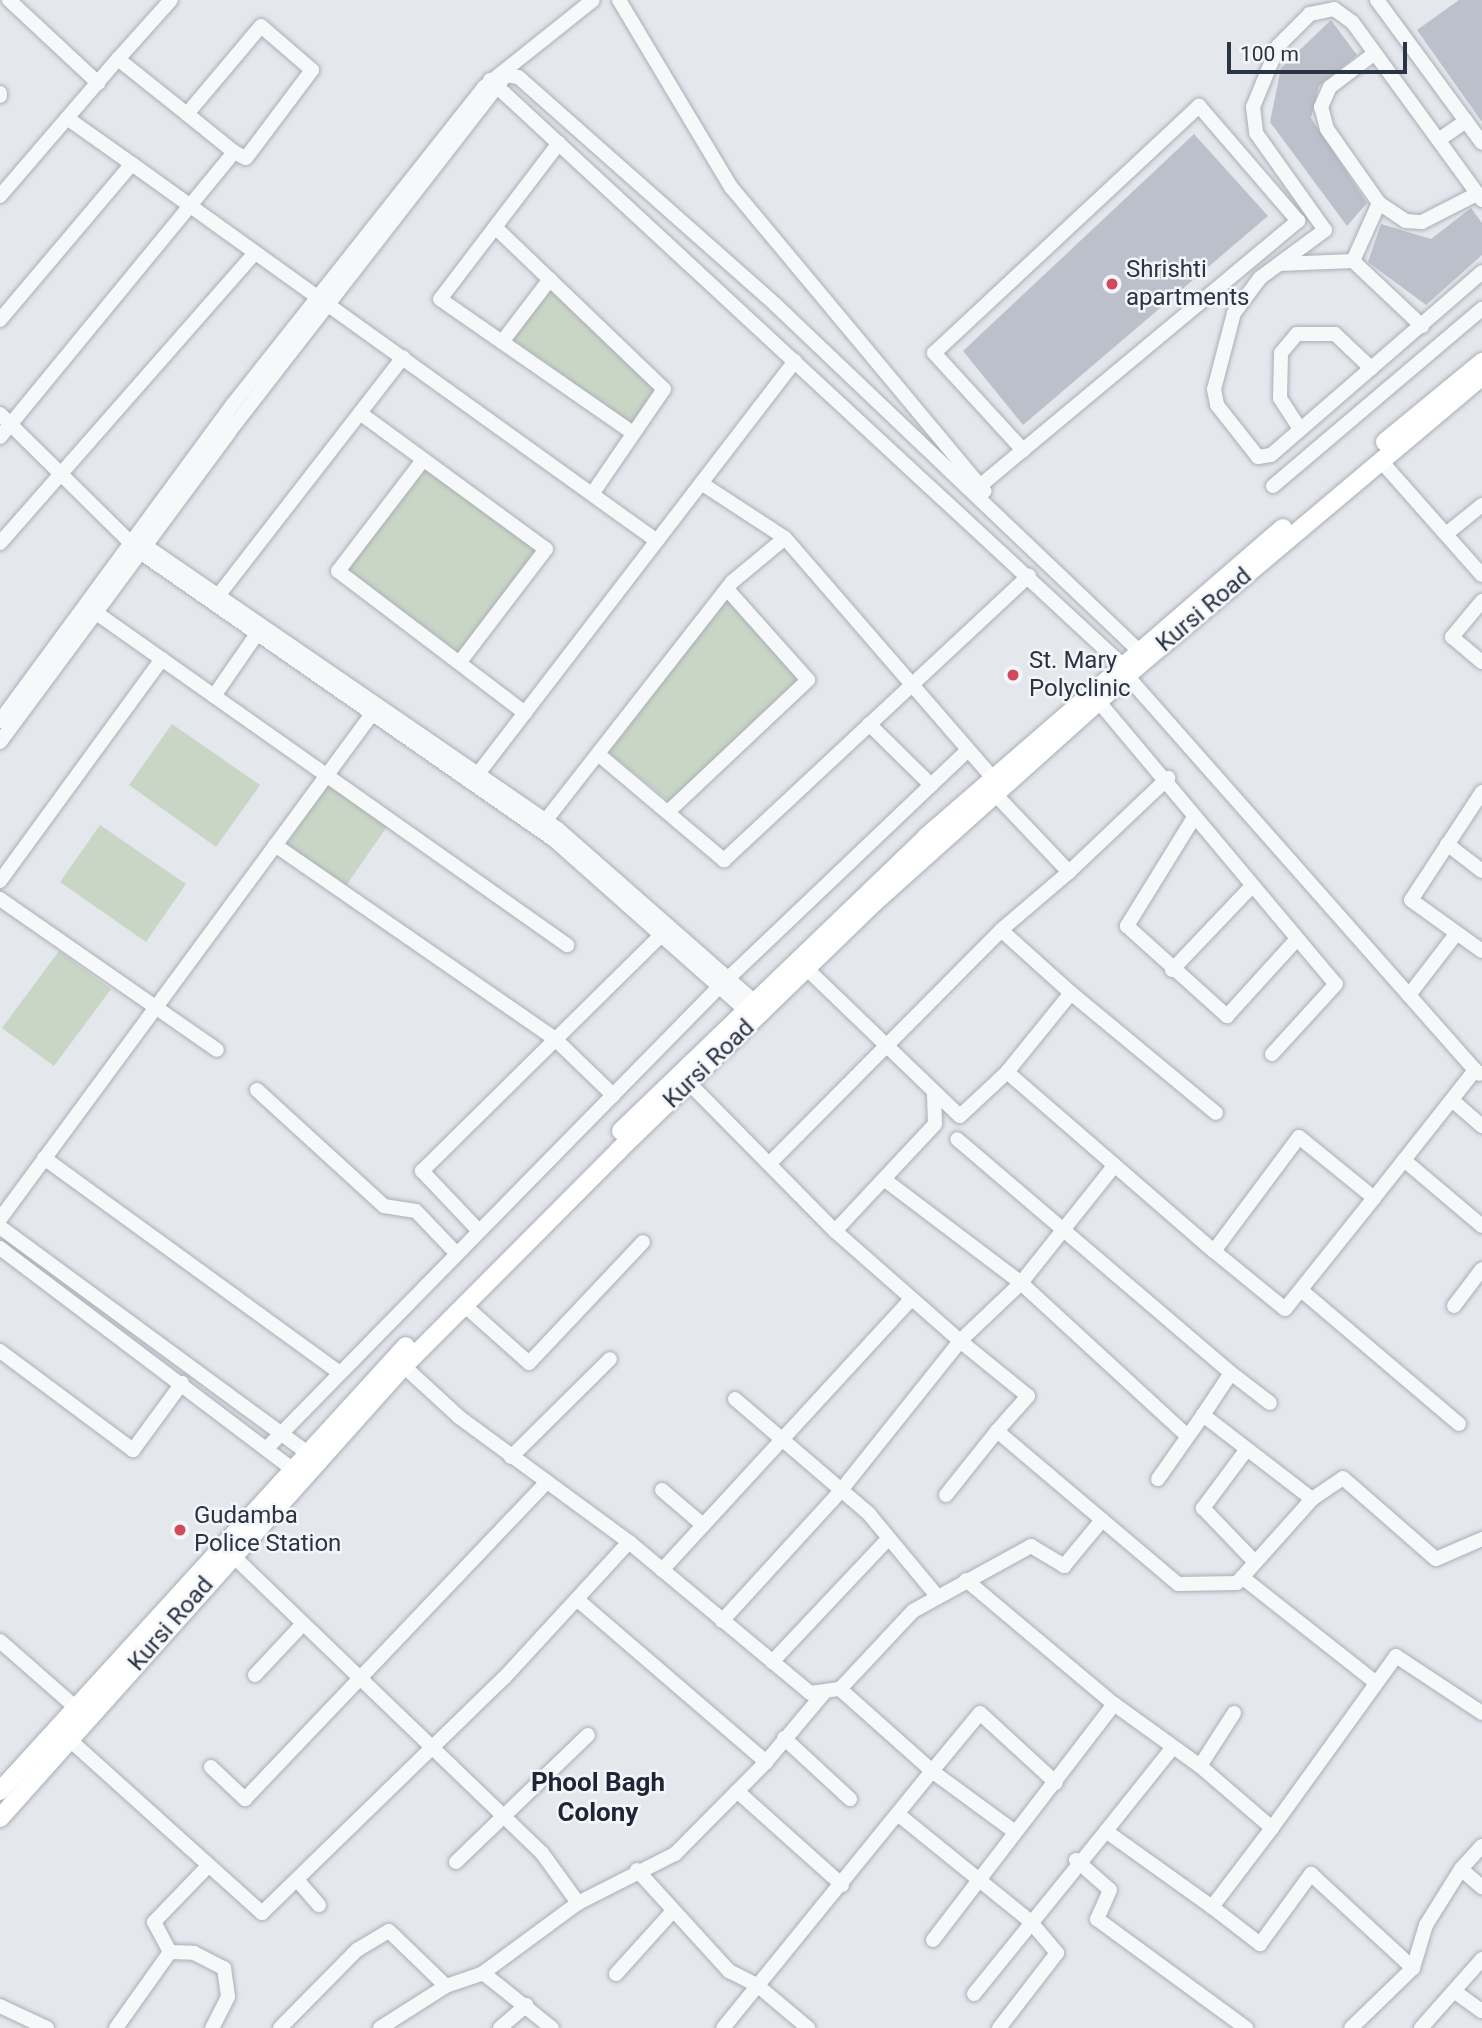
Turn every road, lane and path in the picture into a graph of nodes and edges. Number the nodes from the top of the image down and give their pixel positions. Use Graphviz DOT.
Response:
graph roads {
  1 [pos="9,0"];
  2 [pos="171,0"];
  3 [pos="593,0"];
  4 [pos="619,0"];
  5 [pos="1377,0"];
  6 [pos="1376,52"];
  7 [pos="118,59"];
  8 [pos="498,81"];
  9 [pos="98,83"];
  10 [pos="187,114"];
  11 [pos="67,118"];
  12 [pos="1466,121"];
  13 [pos="1440,139"];
  14 [pos="559,142"];
  15 [pos="1482,143"];
  16 [pos="234,152"];
  17 [pos="132,164"];
  18 [pos="0,196"];
  19 [pos="1480,197"];
  20 [pos="1379,203"];
  21 [pos="188,208"];
  22 [pos="495,227"];
  23 [pos="255,253"];
  24 [pos="1353,261"];
  25 [pos="1276,265"];
  26 [pos="1482,272"];
  27 [pos="550,279"];
  28 [pos="324,300"];
  29 [pos="1482,309"];
  30 [pos="0,320"];
  31 [pos="1422,326"];
  32 [pos="502,342"];
  33 [pos="403,357"];
  34 [pos="795,361"];
  35 [pos="1482,362"];
  36 [pos="1371,368"];
  37 [pos="1482,376"];
  38 [pos="1344,391"];
  39 [pos="1363,410"];
  40 [pos="360,413"];
  41 [pos="0,414"];
  42 [pos="11,425"];
  43 [pos="1300,429"];
  44 [pos="634,433"];
  45 [pos="0,437"];
  46 [pos="1023,450"];
  47 [pos="1386,452"];
  48 [pos="424,460"];
  49 [pos="64,478"];
  50 [pos="701,483"];
  51 [pos="981,485"];
  52 [pos="1273,486"];
  53 [pos="592,494"];
  54 [pos="1482,505"];
  55 [pos="995,514"];
  56 [pos="1446,534"];
  57 [pos="785,538"];
  58 [pos="657,541"];
  59 [pos="0,543"];
  60 [pos="140,545"];
  61 [pos="1482,575"];
  62 [pos="1028,576"];
  63 [pos="727,589"];
  64 [pos="221,592"];
  65 [pos="1482,601"];
  66 [pos="95,612"];
  67 [pos="257,634"];
  68 [pos="162,659"];
  69 [pos="1482,662"];
  70 [pos="459,663"];
  71 [pos="1131,663"];
  72 [pos="911,686"];
  73 [pos="214,696"];
  74 [pos="1099,702"];
  75 [pos="376,708"];
  76 [pos="525,713"];
  77 [pos="0,721"];
  78 [pos="870,724"];
  79 [pos="0,742"];
  80 [pos="966,752"];
  81 [pos="598,754"];
  82 [pos="326,775"];
  83 [pos="475,778"];
  84 [pos="1168,778"];
  85 [pos="931,785"];
  86 [pos="994,786"];
  87 [pos="1482,792"];
  88 [pos="669,811"];
  89 [pos="1193,819"];
  90 [pos="546,820"];
  91 [pos="1447,844"];
  92 [pos="275,845"];
  93 [pos="1482,871"];
  94 [pos="1069,872"];
  95 [pos="0,881"];
  96 [pos="1250,888"];
  97 [pos="0,899"];
  98 [pos="1001,930"];
  99 [pos="663,933"];
  100 [pos="1457,933"];
  101 [pos="1297,939"];
  102 [pos="567,945"];
  103 [pos="1482,951"];
  104 [pos="807,969"];
  105 [pos="1171,971"];
  106 [pos="724,983"];
  107 [pos="1070,993"];
  108 [pos="1409,995"];
  109 [pos="156,1007"];
  110 [pos="755,1010"];
  111 [pos="555,1039"];
  112 [pos="888,1049"];
  113 [pos="217,1050"];
  114 [pos="1272,1054"];
  115 [pos="1007,1072"];
  116 [pos="1479,1072"];
  117 [pos="689,1083"];
  118 [pos="257,1090"];
  119 [pos="934,1092"];
  120 [pos="613,1096"];
  121 [pos="1452,1100"];
  122 [pos="1216,1113"];
  123 [pos="1482,1126"];
  124 [pos="957,1139"];
  125 [pos="44,1158"];
  126 [pos="1404,1160"];
  127 [pos="770,1163"];
  128 [pos="1114,1166"];
  129 [pos="886,1180"];
  130 [pos="1374,1198"];
  131 [pos="0,1219"];
  132 [pos="1482,1226"];
  133 [pos="0,1227"];
  134 [pos="480,1231"];
  135 [pos="835,1231"];
  136 [pos="1062,1232"];
  137 [pos="643,1242"];
  138 [pos="0,1248"];
  139 [pos="1214,1251"];
  140 [pos="457,1254"];
  141 [pos="1482,1269"];
  142 [pos="1021,1283"];
  143 [pos="1301,1290"];
  144 [pos="911,1300"];
  145 [pos="464,1305"];
  146 [pos="1454,1306"];
  147 [pos="960,1341"];
  148 [pos="0,1350"];
  149 [pos="610,1359"];
  150 [pos="399,1362"];
  151 [pos="340,1373"];
  152 [pos="1231,1373"];
  153 [pos="182,1384"];
  154 [pos="735,1399"];
  155 [pos="1270,1403"];
  156 [pos="1203,1415"];
  157 [pos="1460,1424"];
  158 [pos="997,1431"];
  159 [pos="282,1433"];
  160 [pos="1185,1434"];
  161 [pos="782,1440"];
  162 [pos="268,1447"];
  163 [pos="1247,1449"];
  164 [pos="312,1456"];
  165 [pos="511,1457"];
  166 [pos="297,1472"];
  167 [pos="1158,1479"];
  168 [pos="545,1484"];
  169 [pos="662,1490"];
  170 [pos="838,1494"];
  171 [pos="946,1494"];
  172 [pos="1312,1499"];
  173 [pos="1102,1520"];
  174 [pos="703,1525"];
  175 [pos="888,1539"];
  176 [pos="1482,1539"];
  177 [pos="629,1542"];
  178 [pos="227,1550"];
  179 [pos="1255,1562"];
  180 [pos="662,1570"];
  181 [pos="1242,1577"];
  182 [pos="966,1580"];
  183 [pos="938,1597"];
  184 [pos="579,1601"];
  185 [pos="722,1621"];
  186 [pos="301,1626"];
  187 [pos="0,1641"];
  188 [pos="772,1662"];
  189 [pos="256,1675"];
  190 [pos="356,1678"];
  191 [pos="1375,1682"];
  192 [pos="840,1689"];
  193 [pos="824,1693"];
  194 [pos="1114,1704"];
  195 [pos="74,1706"];
  196 [pos="1234,1713"];
  197 [pos="1482,1713"];
  198 [pos="588,1735"];
  199 [pos="784,1738"];
  200 [pos="71,1741"];
  201 [pos="430,1747"];
  202 [pos="1173,1747"];
  203 [pos="766,1762"];
  204 [pos="1200,1766"];
  205 [pos="211,1767"];
  206 [pos="932,1771"];
  207 [pos="1056,1783"];
  208 [pos="0,1791"];
  209 [pos="737,1791"];
  210 [pos="849,1799"];
  211 [pos="501,1815"];
  212 [pos="899,1815"];
  213 [pos="0,1818"];
  214 [pos="1272,1828"];
  215 [pos="1106,1830"];
  216 [pos="1014,1832"];
  217 [pos="1482,1846"];
  218 [pos="1076,1860"];
  219 [pos="456,1862"];
  220 [pos="208,1866"];
  221 [pos="638,1870"];
  222 [pos="1461,1870"];
  223 [pos="979,1879"];
  224 [pos="298,1881"];
  225 [pos="842,1885"];
  226 [pos="1482,1887"];
  227 [pos="578,1903"];
  228 [pos="319,1905"];
  229 [pos="1212,1907"];
  230 [pos="672,1912"];
  231 [pos="1030,1921"];
  232 [pos="933,1940"];
  233 [pos="170,1952"];
  234 [pos="1482,1959"];
  235 [pos="1413,1968"];
  236 [pos="483,1973"];
  237 [pos="616,1975"];
  238 [pos="757,1985"];
  239 [pos="446,1986"];
  240 [pos="1454,1991"];
  241 [pos="974,1994"];
  242 [pos="526,2005"];
  243 [pos="0,2006"];
  244 [pos="1482,2011"];
  245 [pos="791,2023"];
  246 [pos="47,2028"];
  247 [pos="116,2028"];
  248 [pos="212,2028"];
  249 [pos="280,2028"];
  250 [pos="380,2028"];
  251 [pos="500,2028"];
  252 [pos="552,2028"];
  253 [pos="723,2028"];
  254 [pos="808,2028"];
  255 [pos="999,2028"];
  256 [pos="1246,2028"];
  257 [pos="1351,2028"];
  258 [pos="1421,2028"];
  1 -- 9 [label="street"];
  2 -- 7 [label="street"];
  3 -- 8 [label="street"];
  4 -- 51 [label="street"];
  5 -- 12 [label="street"];
  6 -- 13 [label="street"];
  6 -- 20 [label="street"];
  6 -- 25 [label="street"];
  7 -- 9 [label="street"];
  7 -- 10 [label="street"];
  8 -- 14 [label="street"];
  8 -- 28 [label="street"];
  8 -- 55 [label="street"];
  9 -- 11 [label="street"];
  10 -- 16 [label="street"];
  10 -- 16 [label="street"];
  11 -- 17 [label="street"];
  11 -- 18 [label="street"];
  12 -- 13 [label="street"];
  12 -- 15 [label="street"];
  13 -- 19 [label="street"];
  14 -- 22 [label="street"];
  14 -- 34 [label="street"];
  16 -- 21 [label="street"];
  17 -- 21 [label="street"];
  17 -- 30 [label="street"];
  19 -- 20 [label="street"];
  20 -- 24 [label="street"];
  21 -- 23 [label="street"];
  21 -- 42 [label="street"];
  22 -- 27 [label="street"];
  22 -- 32 [label="street"];
  23 -- 28 [label="street"];
  23 -- 49 [label="street"];
  24 -- 25 [label="street"];
  24 -- 31 [label="street"];
  25 -- 43 [label="street"];
  26 -- 31 [label="street"];
  27 -- 32 [label="street"];
  27 -- 44 [label="street"];
  28 -- 33 [label="street"];
  28 -- 60 [label="street"];
  29 -- 39 [label="street"];
  31 -- 36 [label="street"];
  32 -- 44 [label="street"];
  33 -- 40 [label="street"];
  33 -- 53 [label="street"];
  34 -- 50 [label="street"];
  34 -- 62 [label="street"];
  35 -- 47 [label="main road, Kursi Road"];
  36 -- 38 [label="street"];
  36 -- 43 [label="street"];
  37 -- 47 [label="main road, Kursi Road"];
  38 -- 39 [label="street"];
  38 -- 43 [label="street"];
  39 -- 52 [label="street"];
  40 -- 48 [label="street"];
  40 -- 64 [label="street"];
  41 -- 42 [label="street"];
  42 -- 45 [label="street"];
  42 -- 49 [label="street"];
  44 -- 53 [label="street"];
  46 -- 46 [label="street"];
  46 -- 51 [label="street"];
  47 -- 56 [label="street"];
  47 -- 71 [label="main road, Kursi Road"];
  48 -- 70 [label="street"];
  48 -- 70 [label="street"];
  49 -- 59 [label="street"];
  49 -- 60 [label="street"];
  50 -- 57 [label="street"];
  50 -- 58 [label="street"];
  51 -- 55 [label="street"];
  53 -- 58 [label="street"];
  54 -- 56 [label="street"];
  55 -- 71 [label="street"];
  56 -- 61 [label="street"];
  57 -- 63 [label="street"];
  57 -- 72 [label="street"];
  58 -- 76 [label="street"];
  60 -- 64 [label="street"];
  60 -- 66 [label="street"];
  60 -- 67 [label="street"];
  60 -- 77 [label="street"];
  62 -- 71 [label="street"];
  62 -- 72 [label="street"];
  63 -- 81 [label="street"];
  63 -- 88 [label="street"];
  64 -- 75 [label="street"];
  65 -- 69 [label="street"];
  66 -- 68 [label="street"];
  66 -- 79 [label="street"];
  67 -- 73 [label="street"];
  67 -- 75 [label="street"];
  68 -- 73 [label="street"];
  68 -- 95 [label="street"];
  70 -- 76 [label="street"];
  71 -- 74 [label="main road, Kursi Road"];
  71 -- 86 [label="main road, Kursi Road"];
  71 -- 108 [label="street"];
  72 -- 78 [label="street"];
  72 -- 80 [label="street"];
  73 -- 82 [label="street"];
  74 -- 84 [label="street"];
  74 -- 86 [label="main road, Kursi Road"];
  75 -- 82 [label="street"];
  75 -- 83 [label="street"];
  76 -- 83 [label="street"];
  78 -- 85 [label="street"];
  78 -- 88 [label="street"];
  80 -- 85 [label="street"];
  80 -- 86 [label="street"];
  81 -- 88 [label="street"];
  81 -- 90 [label="street"];
  82 -- 92 [label="street"];
  82 -- 102 [label="street"];
  83 -- 90 [label="street"];
  83 -- 99 [label="street"];
  84 -- 89 [label="street"];
  84 -- 94 [label="street"];
  85 -- 106 [label="street"];
  86 -- 94 [label="street"];
  86 -- 104 [label="main road, Kursi Road"];
  86 -- 110 [label="main road, Kursi Road"];
  87 -- 91 [label="street"];
  89 -- 96 [label="street"];
  89 -- 105 [label="street"];
  90 -- 106 [label="street"];
  91 -- 93 [label="street"];
  91 -- 100 [label="street"];
  92 -- 109 [label="street"];
  92 -- 111 [label="street"];
  94 -- 98 [label="street"];
  96 -- 101 [label="street"];
  96 -- 105 [label="street"];
  97 -- 109 [label="street"];
  98 -- 107 [label="street"];
  98 -- 112 [label="street"];
  99 -- 106 [label="street"];
  99 -- 111 [label="street"];
  100 -- 103 [label="street"];
  100 -- 108 [label="street"];
  101 -- 105 [label="street"];
  101 -- 114 [label="street"];
  104 -- 110 [label="main road, Kursi Road"];
  104 -- 112 [label="street"];
  106 -- 110 [label="street"];
  106 -- 120 [label="street"];
  107 -- 115 [label="street"];
  107 -- 122 [label="street"];
  108 -- 116 [label="street"];
  109 -- 113 [label="street"];
  109 -- 125 [label="street"];
  110 -- 117 [label="main road, Kursi Road"];
  110 -- 150 [label="main road, Kursi Road"];
  111 -- 120 [label="street"];
  111 -- 134 [label="street"];
  112 -- 119 [label="street"];
  112 -- 127 [label="street"];
  115 -- 119 [label="street"];
  115 -- 128 [label="street"];
  116 -- 121 [label="street"];
  117 -- 127 [label="street"];
  117 -- 145 [label="main road, Kursi Road"];
  118 -- 140 [label="street"];
  119 -- 129 [label="street"];
  120 -- 134 [label="street"];
  121 -- 123 [label="street"];
  121 -- 126 [label="street"];
  124 -- 136 [label="street"];
  125 -- 131 [label="street"];
  125 -- 151 [label="street"];
  126 -- 130 [label="street"];
  126 -- 132 [label="street"];
  127 -- 135 [label="street"];
  128 -- 136 [label="street"];
  128 -- 139 [label="street"];
  129 -- 135 [label="street"];
  129 -- 142 [label="street"];
  130 -- 139 [label="street"];
  130 -- 143 [label="street"];
  133 -- 159 [label="street"];
  134 -- 140 [label="street"];
  135 -- 144 [label="street"];
  136 -- 142 [label="street"];
  136 -- 152 [label="street"];
  137 -- 145 [label="street"];
  138 -- 153 [label="street"];
  139 -- 143 [label="street"];
  140 -- 151 [label="street"];
  141 -- 146 [label="street"];
  142 -- 147 [label="street"];
  142 -- 160 [label="street"];
  143 -- 157 [label="street"];
  144 -- 147 [label="street"];
  144 -- 161 [label="street"];
  145 -- 150 [label="main road, Kursi Road"];
  147 -- 158 [label="street"];
  147 -- 170 [label="street"];
  148 -- 153 [label="street"];
  149 -- 165 [label="street"];
  150 -- 164 [label="main road, Kursi Road"];
  150 -- 165 [label="street"];
  151 -- 159 [label="street"];
  152 -- 155 [label="street"];
  152 -- 156 [label="street"];
  153 -- 162 [label="street"];
  154 -- 161 [label="street"];
  156 -- 160 [label="street"];
  156 -- 163 [label="street"];
  158 -- 171 [label="street"];
  158 -- 173 [label="street"];
  159 -- 162 [label="street"];
  159 -- 164 [label="street"];
  160 -- 167 [label="street"];
  161 -- 170 [label="street"];
  161 -- 174 [label="street"];
  162 -- 166 [label="street"];
  163 -- 172 [label="street"];
  163 -- 179 [label="street"];
  164 -- 166 [label="main road, Kursi Road"];
  165 -- 168 [label="street"];
  166 -- 178 [label="main road, Kursi Road"];
  168 -- 177 [label="street"];
  168 -- 190 [label="street"];
  169 -- 174 [label="street"];
  170 -- 175 [label="street"];
  170 -- 185 [label="street"];
  172 -- 176 [label="street"];
  172 -- 179 [label="street"];
  173 -- 181 [label="street"];
  173 -- 182 [label="street"];
  174 -- 180 [label="street"];
  175 -- 183 [label="street"];
  175 -- 188 [label="street"];
  177 -- 180 [label="street"];
  177 -- 184 [label="street"];
  178 -- 186 [label="street"];
  178 -- 195 [label="main road, Kursi Road"];
  178 -- 200 [label="main road, Kursi Road"];
  179 -- 181 [label="street"];
  180 -- 185 [label="street"];
  181 -- 191 [label="street"];
  182 -- 183 [label="street"];
  182 -- 194 [label="street"];
  183 -- 192 [label="street"];
  184 -- 201 [label="street"];
  184 -- 203 [label="street"];
  185 -- 188 [label="street"];
  186 -- 189 [label="street"];
  186 -- 190 [label="street"];
  187 -- 195 [label="street"];
  188 -- 193 [label="street"];
  190 -- 201 [label="street"];
  190 -- 205 [label="street"];
  191 -- 197 [label="street"];
  191 -- 214 [label="street"];
  192 -- 193 [label="street"];
  192 -- 206 [label="street"];
  193 -- 199 [label="street"];
  194 -- 202 [label="street"];
  194 -- 207 [label="street"];
  195 -- 208 [label="main road, Kursi Road"];
  196 -- 204 [label="street"];
  198 -- 211 [label="street"];
  199 -- 203 [label="street"];
  199 -- 210 [label="street"];
  200 -- 213 [label="main road, Kursi Road"];
  200 -- 220 [label="street"];
  201 -- 211 [label="street"];
  201 -- 224 [label="street"];
  202 -- 204 [label="street"];
  202 -- 215 [label="street"];
  203 -- 209 [label="street"];
  204 -- 214 [label="street"];
  206 -- 207 [label="street"];
  206 -- 212 [label="street"];
  206 -- 216 [label="street"];
  207 -- 216 [label="street"];
  209 -- 221 [label="street"];
  209 -- 225 [label="street"];
  211 -- 219 [label="street"];
  211 -- 227 [label="street"];
  212 -- 223 [label="street"];
  212 -- 225 [label="street"];
  214 -- 229 [label="street"];
  215 -- 218 [label="street"];
  215 -- 229 [label="street"];
  216 -- 223 [label="street"];
  217 -- 222 [label="street"];
  218 -- 231 [label="street"];
  218 -- 256 [label="street"];
  220 -- 224 [label="street"];
  220 -- 233 [label="street"];
  221 -- 227 [label="street"];
  221 -- 230 [label="street"];
  222 -- 226 [label="street"];
  222 -- 235 [label="street"];
  223 -- 231 [label="street"];
  223 -- 232 [label="street"];
  224 -- 228 [label="street"];
  225 -- 238 [label="street"];
  227 -- 236 [label="street"];
  229 -- 235 [label="street"];
  230 -- 237 [label="street"];
  230 -- 238 [label="street"];
  231 -- 241 [label="street"];
  231 -- 255 [label="street"];
  233 -- 247 [label="street"];
  233 -- 248 [label="street"];
  234 -- 240 [label="street"];
  235 -- 257 [label="street"];
  236 -- 239 [label="street"];
  236 -- 242 [label="street"];
  238 -- 245 [label="street"];
  238 -- 253 [label="street"];
  239 -- 249 [label="street"];
  239 -- 250 [label="street"];
  240 -- 244 [label="street"];
  240 -- 258 [label="street"];
  242 -- 251 [label="street"];
  242 -- 252 [label="street"];
  243 -- 246 [label="street"];
  245 -- 254 [label="street"];
}
